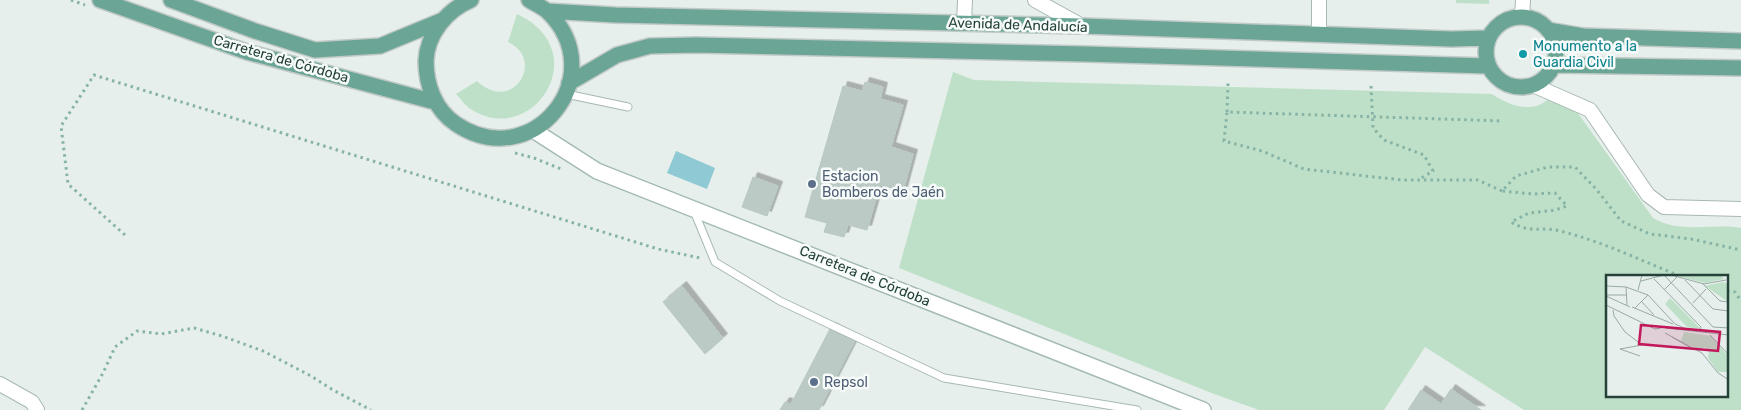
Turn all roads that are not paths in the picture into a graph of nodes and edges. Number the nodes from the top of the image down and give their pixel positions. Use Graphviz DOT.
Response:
graph roads {
  1 [pos="171,0"];
  2 [pos="470,0"];
  3 [pos="529,0"];
  4 [pos="965,0"];
  5 [pos="1035,0"];
  6 [pos="1319,0"];
  7 [pos="1523,0"];
  8 [pos="93,3"];
  9 [pos="547,11"];
  10 [pos="1522,17"];
  11 [pos="443,20"];
  12 [pos="964,23"];
  13 [pos="1082,26"];
  14 [pos="1548,30"];
  15 [pos="1319,35"];
  16 [pos="1488,38"];
  17 [pos="1741,41"];
  18 [pos="1554,65"];
  19 [pos="1488,66"];
  20 [pos="1741,68"];
  21 [pos="1533,85"];
  22 [pos="568,88"];
  23 [pos="435,102"];
  24 [pos="628,108"];
  25 [pos="533,130"];
  26 [pos="693,208"];
  27 [pos="1741,209"];
  28 [pos="0,384"];
  29 [pos="37,410"];
  30 [pos="1137,410"];
  31 [pos="1203,410"];
  1 -- 11 [label="main road, Carretera de Córdoba"];
  2 -- 11 [label="main road"];
  3 -- 9 [label="main road"];
  4 -- 12 [label="street"];
  5 -- 13 [label="street"];
  6 -- 15 [label="street"];
  7 -- 10 [label="street"];
  8 -- 23 [label="main road, Carretera de Córdoba"];
  9 -- 12 [label="main road, Avenida de Andalucía"];
  9 -- 22 [label="main road"];
  10 -- 14 [label="main road"];
  10 -- 16 [label="main road"];
  11 -- 23 [label="main road"];
  12 -- 13 [label="main road, Avenida de Andalucía"];
  13 -- 15 [label="main road, Avenida de Andalucía"];
  14 -- 17 [label="main road"];
  14 -- 18 [label="main road"];
  15 -- 16 [label="main road, Avenida de Andalucía"];
  16 -- 19 [label="main road"];
  18 -- 20 [label="main road"];
  18 -- 21 [label="main road"];
  19 -- 21 [label="main road"];
  19 -- 22 [label="main road, Avenida de Andalucía"];
  21 -- 27 [label="street"];
  22 -- 24 [label="lane"];
  22 -- 25 [label="main road"];
  23 -- 25 [label="main road"];
  25 -- 26 [label="main road, Carretera de Córdoba"];
  26 -- 30 [label="lane"];
  26 -- 31 [label="main road, Carretera de Córdoba"];
  28 -- 29 [label="street"];
}
